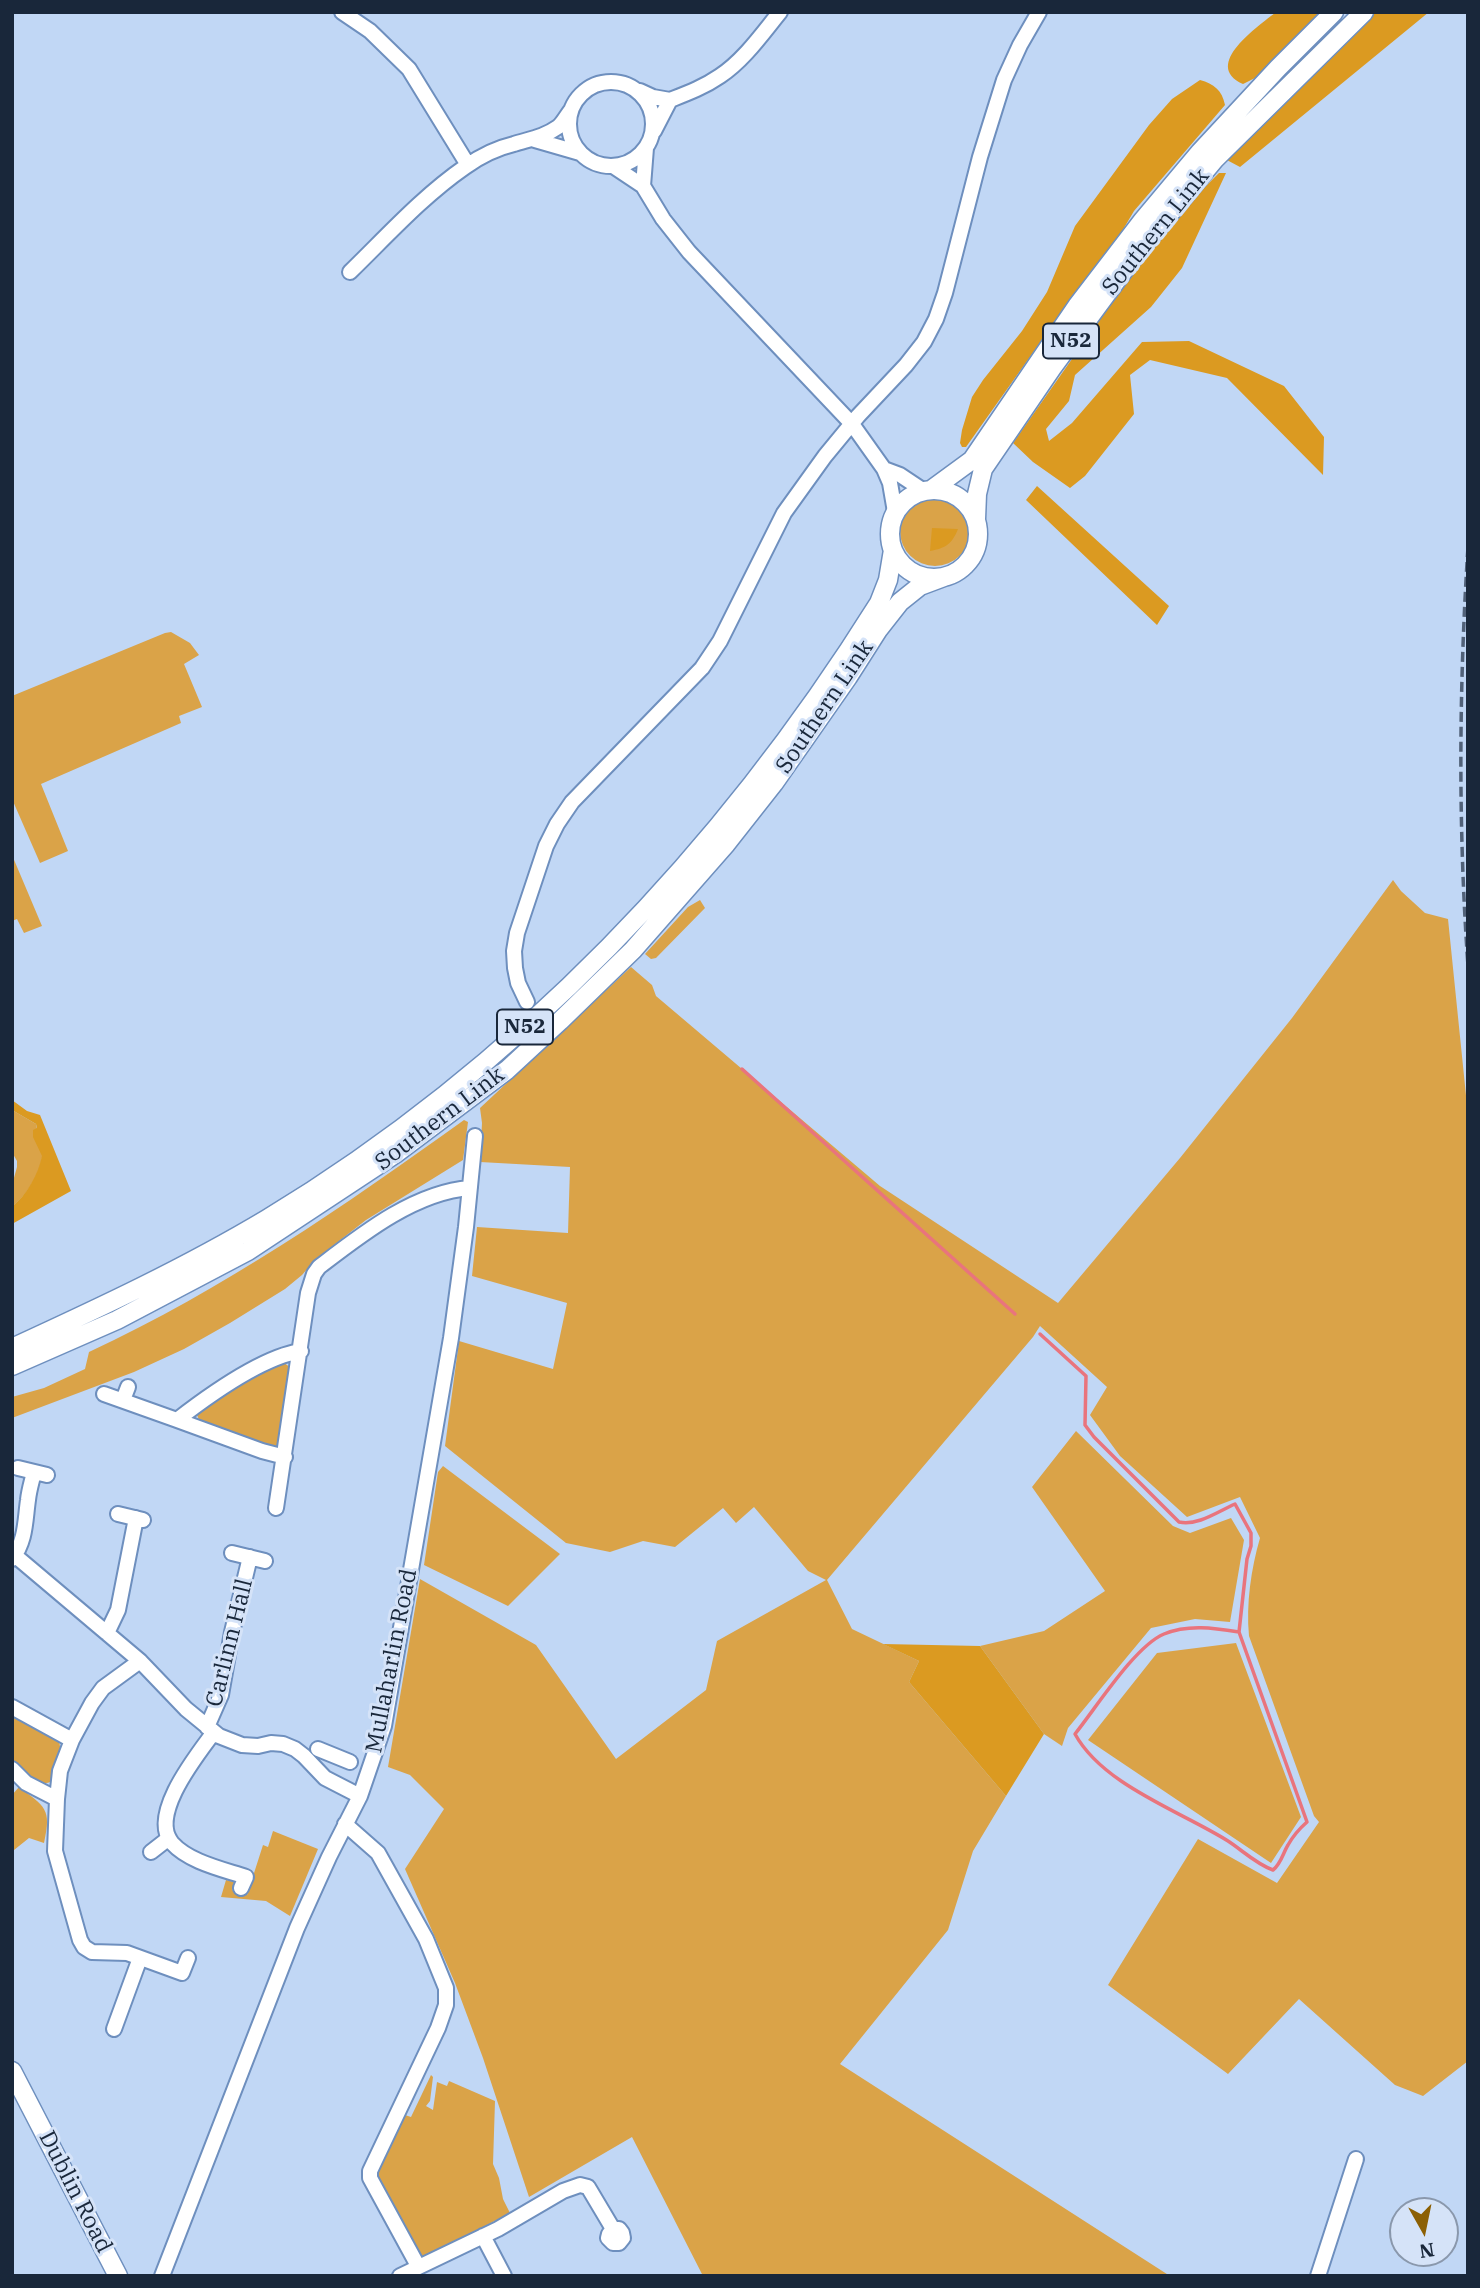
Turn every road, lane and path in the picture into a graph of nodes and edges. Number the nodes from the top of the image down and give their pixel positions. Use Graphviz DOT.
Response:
graph roads {
  1 [pos="342,12"];
  2 [pos="780,12"];
  3 [pos="1039,12"];
  4 [pos="1335,12"];
  5 [pos="1364,12"];
  6 [pos="632,88"];
  7 [pos="670,100"];
  8 [pos="571,110"];
  9 [pos="535,140"];
  10 [pos="649,142"];
  11 [pos="580,153"];
  12 [pos="468,165"];
  13 [pos="613,166"];
  14 [pos="643,186"];
  15 [pos="350,272"];
  16 [pos="852,424"];
  17 [pos="884,469"];
  18 [pos="927,490"];
  19 [pos="895,512"];
  20 [pos="976,519"];
  21 [pos="893,550"];
  22 [pos="944,577"];
  23 [pos="527,1002"];
  24 [pos="475,1136"];
  25 [pos="470,1188"];
  26 [pos="12,1348"];
  27 [pos="301,1351"];
  28 [pos="12,1366"];
  29 [pos="104,1394"];
  30 [pos="177,1420"];
  31 [pos="285,1457"];
  32 [pos="18,1468"];
  33 [pos="276,1508"];
  34 [pos="118,1514"];
  35 [pos="232,1553"];
  36 [pos="13,1556"];
  37 [pos="250,1558"];
  38 [pos="265,1561"];
  39 [pos="107,1633"];
  40 [pos="139,1661"];
  41 [pos="12,1707"];
  42 [pos="210,1729"];
  43 [pos="72,1740"];
  44 [pos="318,1749"];
  45 [pos="12,1769"];
  46 [pos="327,1780"];
  47 [pos="360,1796"];
  48 [pos="57,1799"];
  49 [pos="345,1824"];
  50 [pos="169,1839"];
  51 [pos="151,1852"];
  52 [pos="241,1888"];
  53 [pos="140,1958"];
  54 [pos="188,1958"];
  55 [pos="114,2029"];
  56 [pos="12,2071"];
  57 [pos="1356,2159"];
  58 [pos="613,2229"];
  59 [pos="483,2236"];
  60 [pos="418,2266"];
  61 [pos="118,2276"];
  62 [pos="162,2276"];
  63 [pos="400,2276"];
  64 [pos="504,2276"];
  65 [pos="1318,2276"];
  1 -- 12 [label="street"];
  2 -- 7 [label="street"];
  3 -- 16 [label="street"];
  4 -- 18 [label="main road, Southern Link / N52"];
  5 -- 20 [label="main road, Southern Link / N52"];
  6 -- 7 [label="street"];
  6 -- 8 [label="street"];
  6 -- 10 [label="street"];
  7 -- 10 [label="street"];
  8 -- 9 [label="street"];
  8 -- 11 [label="street"];
  9 -- 11 [label="street"];
  9 -- 12 [label="street"];
  10 -- 13 [label="street"];
  10 -- 14 [label="street"];
  11 -- 13 [label="street"];
  12 -- 15 [label="street"];
  13 -- 14 [label="street"];
  14 -- 16 [label="street"];
  16 -- 17 [label="street"];
  16 -- 23 [label="street"];
  17 -- 18 [label="street"];
  17 -- 19 [label="street"];
  18 -- 19 [label="main road, N52"];
  18 -- 20 [label="main road"];
  19 -- 21 [label="main road, N52"];
  20 -- 22 [label="main road, N52"];
  21 -- 22 [label="main road"];
  21 -- 26 [label="main road, Southern Link / N52"];
  22 -- 28 [label="main road, Southern Link / N52"];
  24 -- 25 [label="street, Mullaharlin Road"];
  25 -- 27 [label="street"];
  25 -- 47 [label="street, Mullaharlin Road"];
  27 -- 30 [label="street"];
  27 -- 31 [label="street"];
  29 -- 30 [label="street"];
  30 -- 31 [label="street"];
  31 -- 33 [label="street"];
  32 -- 36 [label="street, Carlinn Hall"];
  34 -- 39 [label="street"];
  35 -- 37 [label="street, Carlinn Hall"];
  36 -- 39 [label="street, Carlinn Hall"];
  37 -- 38 [label="street, Carlinn Hall"];
  37 -- 42 [label="street, Carlinn Hall"];
  39 -- 40 [label="street, Carlinn Hall"];
  40 -- 42 [label="street, Carlinn Hall"];
  40 -- 43 [label="street"];
  41 -- 43 [label="street"];
  42 -- 46 [label="street, Carlinn Hall"];
  42 -- 50 [label="street, Carlinn Hall"];
  43 -- 48 [label="street"];
  44 -- 46 [label="street"];
  45 -- 48 [label="street"];
  46 -- 47 [label="street, Carlinn Hall"];
  47 -- 49 [label="street, Mullaharlin Road"];
  48 -- 53 [label="street"];
  49 -- 60 [label="street"];
  49 -- 62 [label="street, Mullaharlin Road"];
  50 -- 51 [label="street"];
  50 -- 52 [label="street"];
  53 -- 54 [label="street"];
  53 -- 55 [label="street"];
  56 -- 61 [label="main road, Dublin Road"];
  57 -- 65 [label="street"];
  58 -- 59 [label="street"];
  59 -- 60 [label="street"];
  59 -- 64 [label="street"];
  60 -- 63 [label="street"];
}
